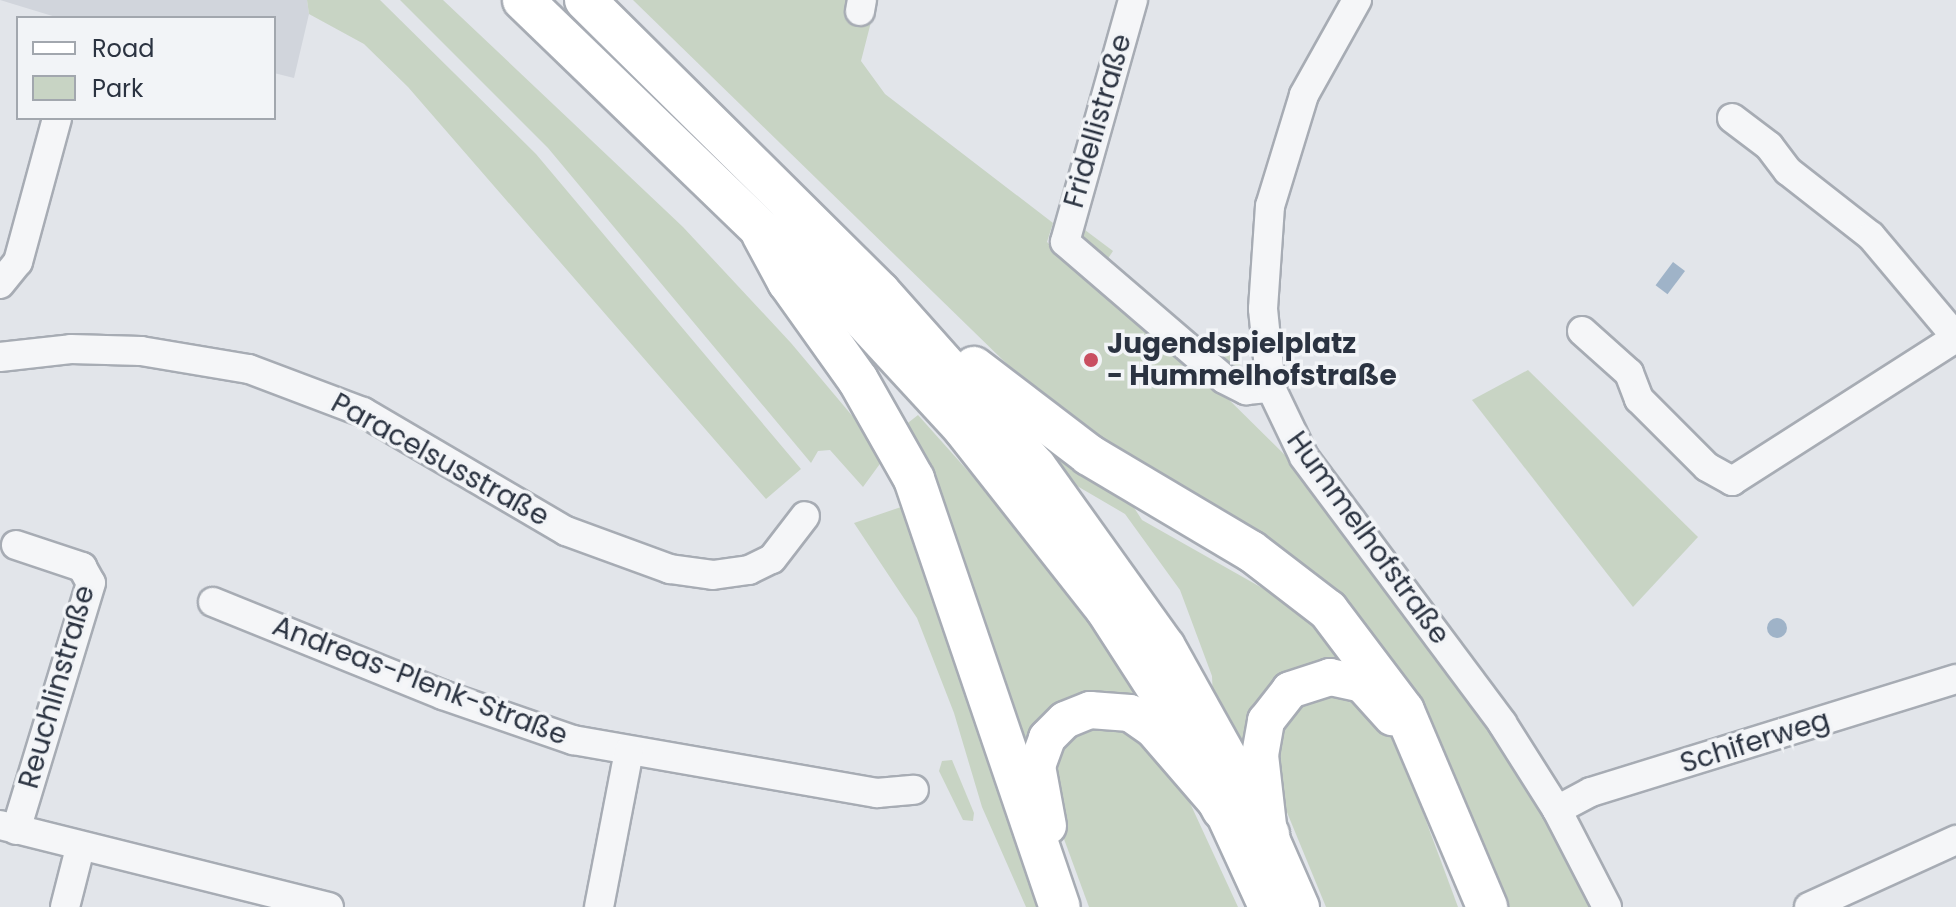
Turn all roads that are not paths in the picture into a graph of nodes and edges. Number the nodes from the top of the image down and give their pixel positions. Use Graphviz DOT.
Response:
graph roads {
  1 [pos="523,0"];
  2 [pos="585,0"];
  3 [pos="1133,0"];
  4 [pos="1357,0"];
  5 [pos="1732,118"];
  6 [pos="56,120"];
  7 [pos="761,230"];
  8 [pos="0,284"];
  9 [pos="880,292"];
  10 [pos="1582,331"];
  11 [pos="1956,338"];
  12 [pos="0,357"];
  13 [pos="1271,388"];
  14 [pos="805,516"];
  15 [pos="16,545"];
  16 [pos="213,602"];
  17 [pos="1956,679"];
  18 [pos="629,751"];
  19 [pos="914,790"];
  20 [pos="1222,809"];
  21 [pos="1557,810"];
  22 [pos="8,828"];
  23 [pos="1269,834"];
  24 [pos="1956,840"];
  25 [pos="80,848"];
  26 [pos="65,907"];
  27 [pos="329,907"];
  28 [pos="599,907"];
  29 [pos="1060,907"];
  30 [pos="1077,907"];
  31 [pos="1267,907"];
  32 [pos="1301,907"];
  33 [pos="1468,907"];
  34 [pos="1487,907"];
  35 [pos="1607,907"];
  36 [pos="1809,907"];
  1 -- 7 [label="highway"];
  2 -- 9 [label="highway"];
  3 -- 13 [label="street, Fridellistraße"];
  4 -- 13 [label="street, Hummelhofstraße"];
  5 -- 11 [label="street"];
  6 -- 8 [label="street"];
  7 -- 20 [label="highway"];
  7 -- 29 [label="highway"];
  9 -- 23 [label="highway"];
  9 -- 34 [label="highway"];
  10 -- 11 [label="street"];
  12 -- 14 [label="street, Paracelsusstraße"];
  13 -- 21 [label="street, Hummelhofstraße"];
  15 -- 22 [label="street, Reuchlinstraße"];
  16 -- 18 [label="street, Andreas-Plenk-Straße"];
  17 -- 21 [label="street, Schiferweg"];
  18 -- 19 [label="street, Andreas-Plenk-Straße"];
  18 -- 28 [label="street"];
  20 -- 30 [label="main road"];
  20 -- 31 [label="main road"];
  21 -- 35 [label="street, Hummelhofstraße"];
  22 -- 25 [label="street, Reuchlinstraße"];
  23 -- 32 [label="main road"];
  23 -- 33 [label="main road"];
  24 -- 36 [label="street"];
  25 -- 26 [label="street"];
  25 -- 27 [label="street, Reuchlinstraße"];
}
